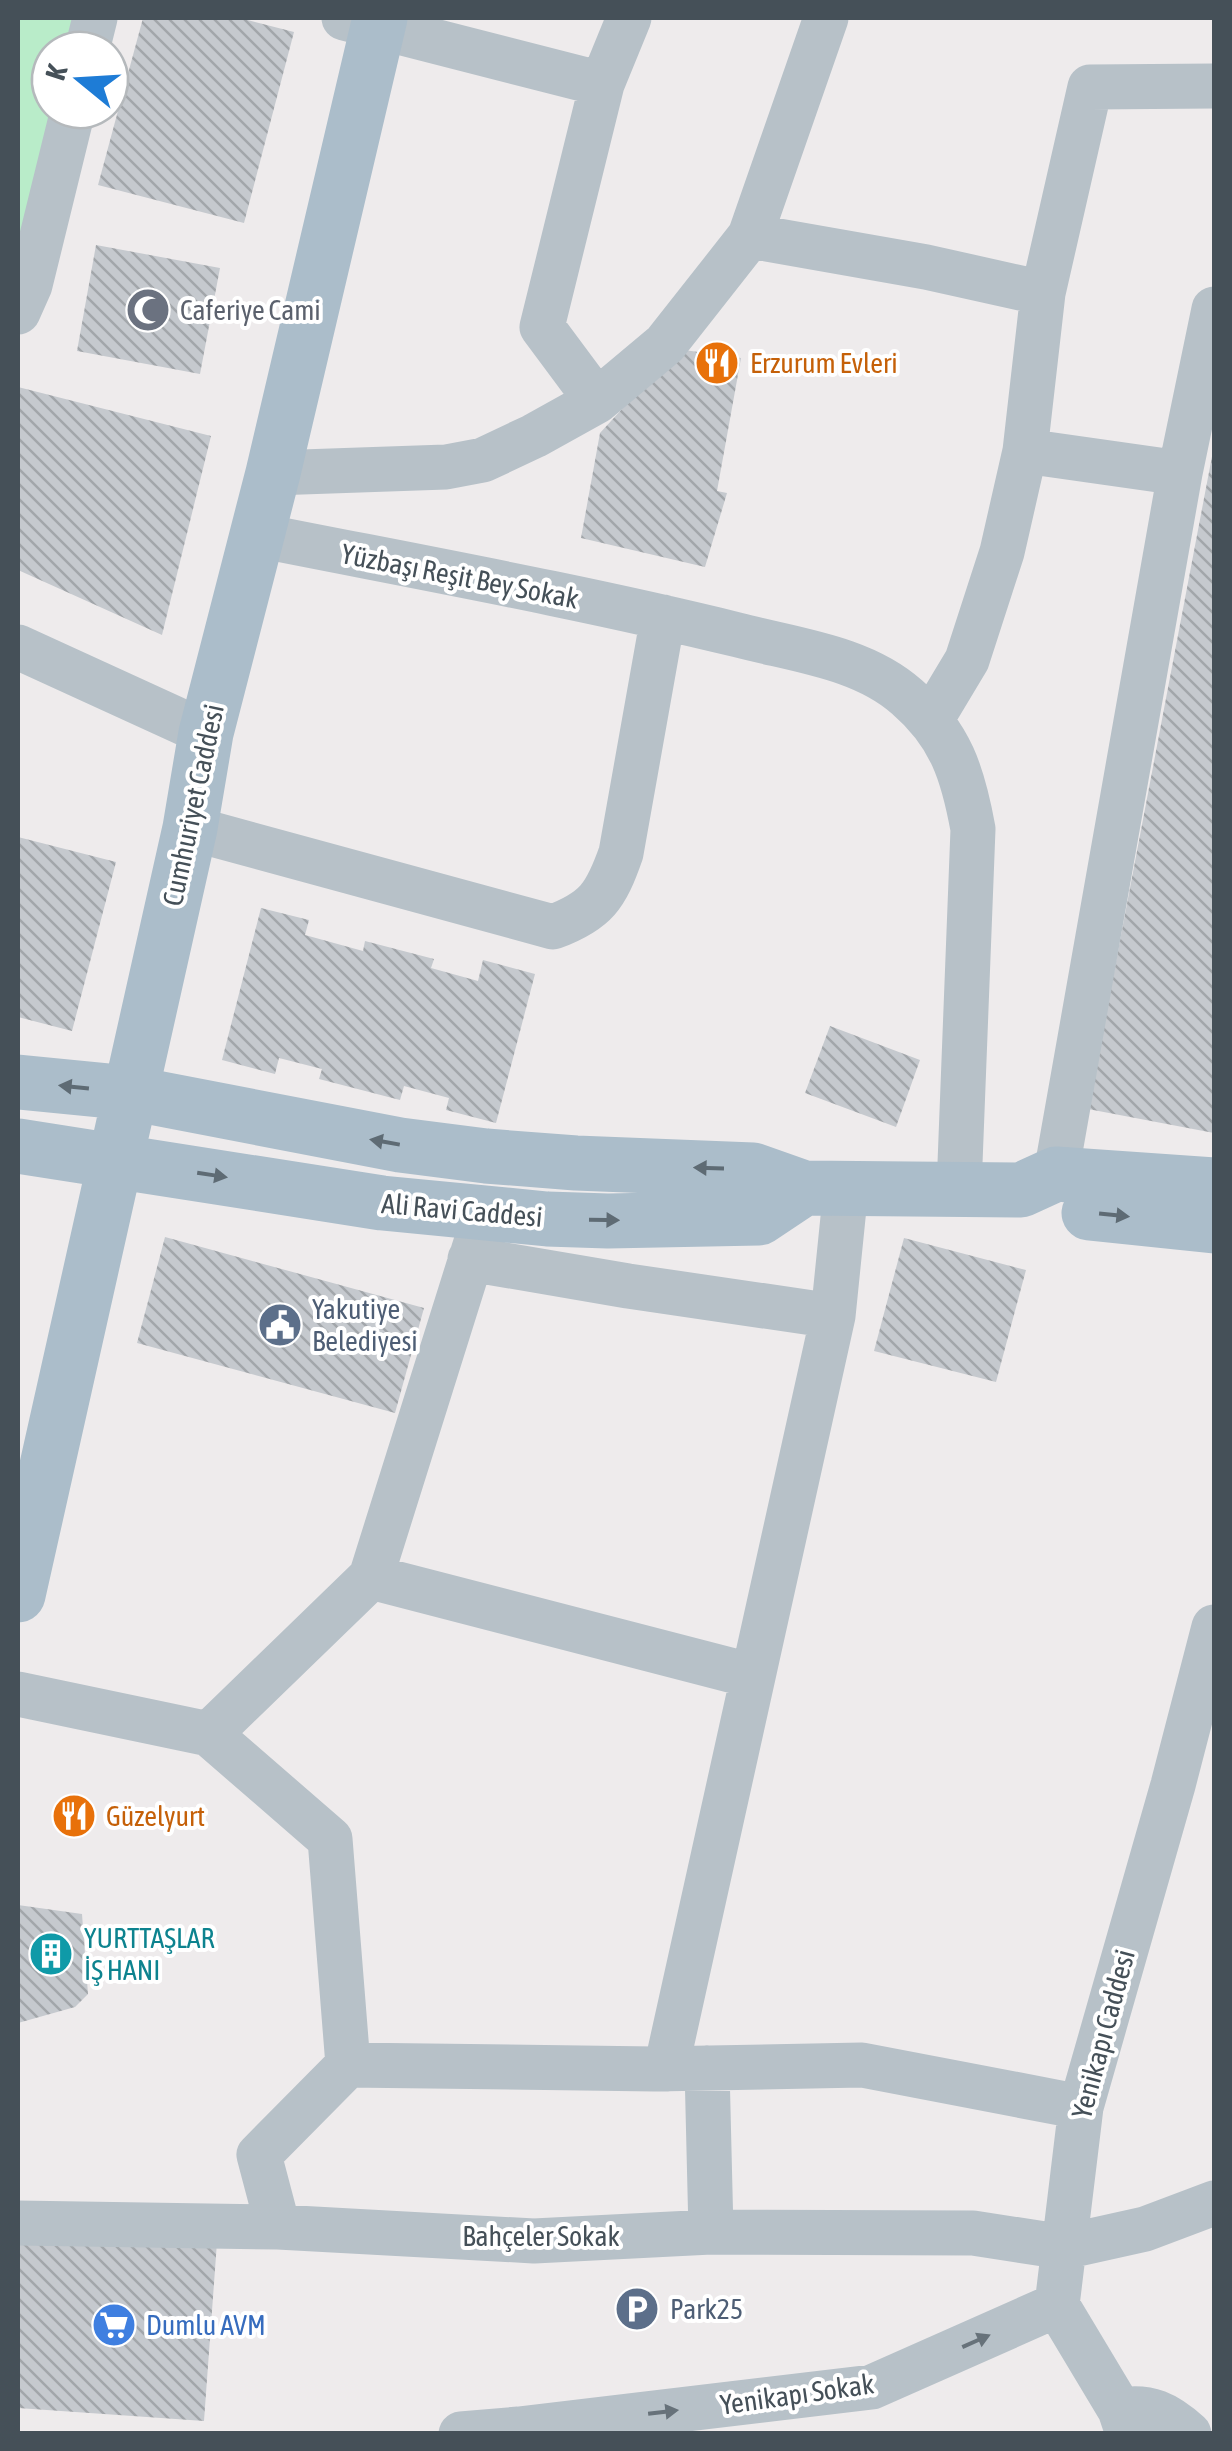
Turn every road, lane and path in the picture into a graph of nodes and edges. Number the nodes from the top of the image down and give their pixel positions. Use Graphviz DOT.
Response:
graph roads {
  1 [pos="630,18"];
  2 [pos="826,18"];
  3 [pos="368,21"];
  4 [pos="602,84"];
  5 [pos="1214,86"];
  6 [pos="68,130"];
  7 [pos="750,236"];
  8 [pos="1043,293"];
  9 [pos="1214,309"];
  10 [pos="18,312"];
  11 [pos="597,401"];
  12 [pos="1025,451"];
  13 [pos="1180,473"];
  14 [pos="274,474"];
  15 [pos="257,535"];
  16 [pos="663,617"];
  17 [pos="18,647"];
  18 [pos="931,720"];
  19 [pos="206,733"];
  20 [pos="190,828"];
  21 [pos="18,1082"];
  22 [pos="130,1093"];
  23 [pos="18,1146"];
  24 [pos="116,1160"];
  25 [pos="1039,1182"];
  26 [pos="1214,1186"];
  27 [pos="825,1188"];
  28 [pos="959,1189"];
  29 [pos="1214,1226"];
  30 [pos="477,1236"];
  31 [pos="834,1316"];
  32 [pos="371,1577"];
  33 [pos="18,1595"];
  34 [pos="1214,1627"];
  35 [pos="753,1676"];
  36 [pos="18,1694"];
  37 [pos="209,1734"];
  38 [pos="1194,1780"];
  39 [pos="348,2065"];
  40 [pos="686,2068"];
  41 [pos="1081,2107"];
  42 [pos="1214,2203"];
  43 [pos="18,2224"];
  44 [pos="278,2226"];
  45 [pos="711,2232"];
  46 [pos="1064,2247"];
  47 [pos="1057,2305"];
  48 [pos="1124,2422"];
  49 [pos="461,2434"];
  50 [pos="1188,2434"];
  1 -- 4 [label="street"];
  2 -- 7 [label="street"];
  3 -- 4 [label="street"];
  3 -- 14 [label="main road, Cumhuriyet Caddesi"];
  4 -- 11 [label="street"];
  5 -- 8 [label="street"];
  6 -- 10 [label="street"];
  7 -- 8 [label="street"];
  7 -- 11 [label="street"];
  8 -- 12 [label="street"];
  9 -- 13 [label="street"];
  11 -- 14 [label="street"];
  12 -- 13 [label="street"];
  12 -- 18 [label="street"];
  13 -- 25 [label="street"];
  14 -- 15 [label="main road, Cumhuriyet Caddesi"];
  15 -- 16 [label="street, Yüzbaşı Reşit Bey Sokak"];
  15 -- 19 [label="main road, Cumhuriyet Caddesi"];
  16 -- 18 [label="street, Yüzbaşı Reşit Bey Sokak"];
  16 -- 20 [label="street"];
  17 -- 19 [label="street"];
  18 -- 28 [label="street, Yüzbaşı Reşit Bey Sokak"];
  19 -- 20 [label="main road, Cumhuriyet Caddesi"];
  20 -- 22 [label="main road, Cumhuriyet Caddesi"];
  22 -- 21 [label="main road, Ali Ravi Caddesi, one-way"];
  22 -- 24 [label="main road, Cumhuriyet Caddesi"];
  27 -- 22 [label="main road, Ali Ravi Caddesi, one-way"];
  23 -- 24 [label="main road, Ali Ravi Caddesi"];
  24 -- 30 [label="main road, Ali Ravi Caddesi, one-way"];
  24 -- 33 [label="main road, Cumhuriyet Caddesi"];
  25 -- 26 [label="main road, Ali Ravi Caddesi"];
  25 -- 28 [label="main road, Ali Ravi Caddesi"];
  25 -- 29 [label="main road, Ali Ravi Caddesi, one-way"];
  27 -- 28 [label="main road, Ali Ravi Caddesi"];
  30 -- 27 [label="main road, Ali Ravi Caddesi, one-way"];
  27 -- 31 [label="street"];
  30 -- 31 [label="street"];
  30 -- 32 [label="street"];
  31 -- 35 [label="street"];
  32 -- 35 [label="street"];
  32 -- 37 [label="street"];
  34 -- 38 [label="street, Yenikapı Caddesi"];
  35 -- 40 [label="street"];
  36 -- 37 [label="street"];
  37 -- 39 [label="street"];
  38 -- 41 [label="street, Yenikapı Caddesi"];
  39 -- 40 [label="street"];
  39 -- 44 [label="street"];
  40 -- 41 [label="street"];
  40 -- 45 [label="street"];
  41 -- 46 [label="street, Yenikapı Caddesi"];
  42 -- 46 [label="street"];
  43 -- 44 [label="street, Bahçeler Sokak"];
  44 -- 45 [label="street, Bahçeler Sokak"];
  45 -- 46 [label="street, Bahçeler Sokak"];
  46 -- 47 [label="street, Yenikapı Caddesi"];
  47 -- 48 [label="street"];
  49 -- 47 [label="street, Yenikapı Sokak, one-way"];
  48 -- 50 [label="street"];
}
